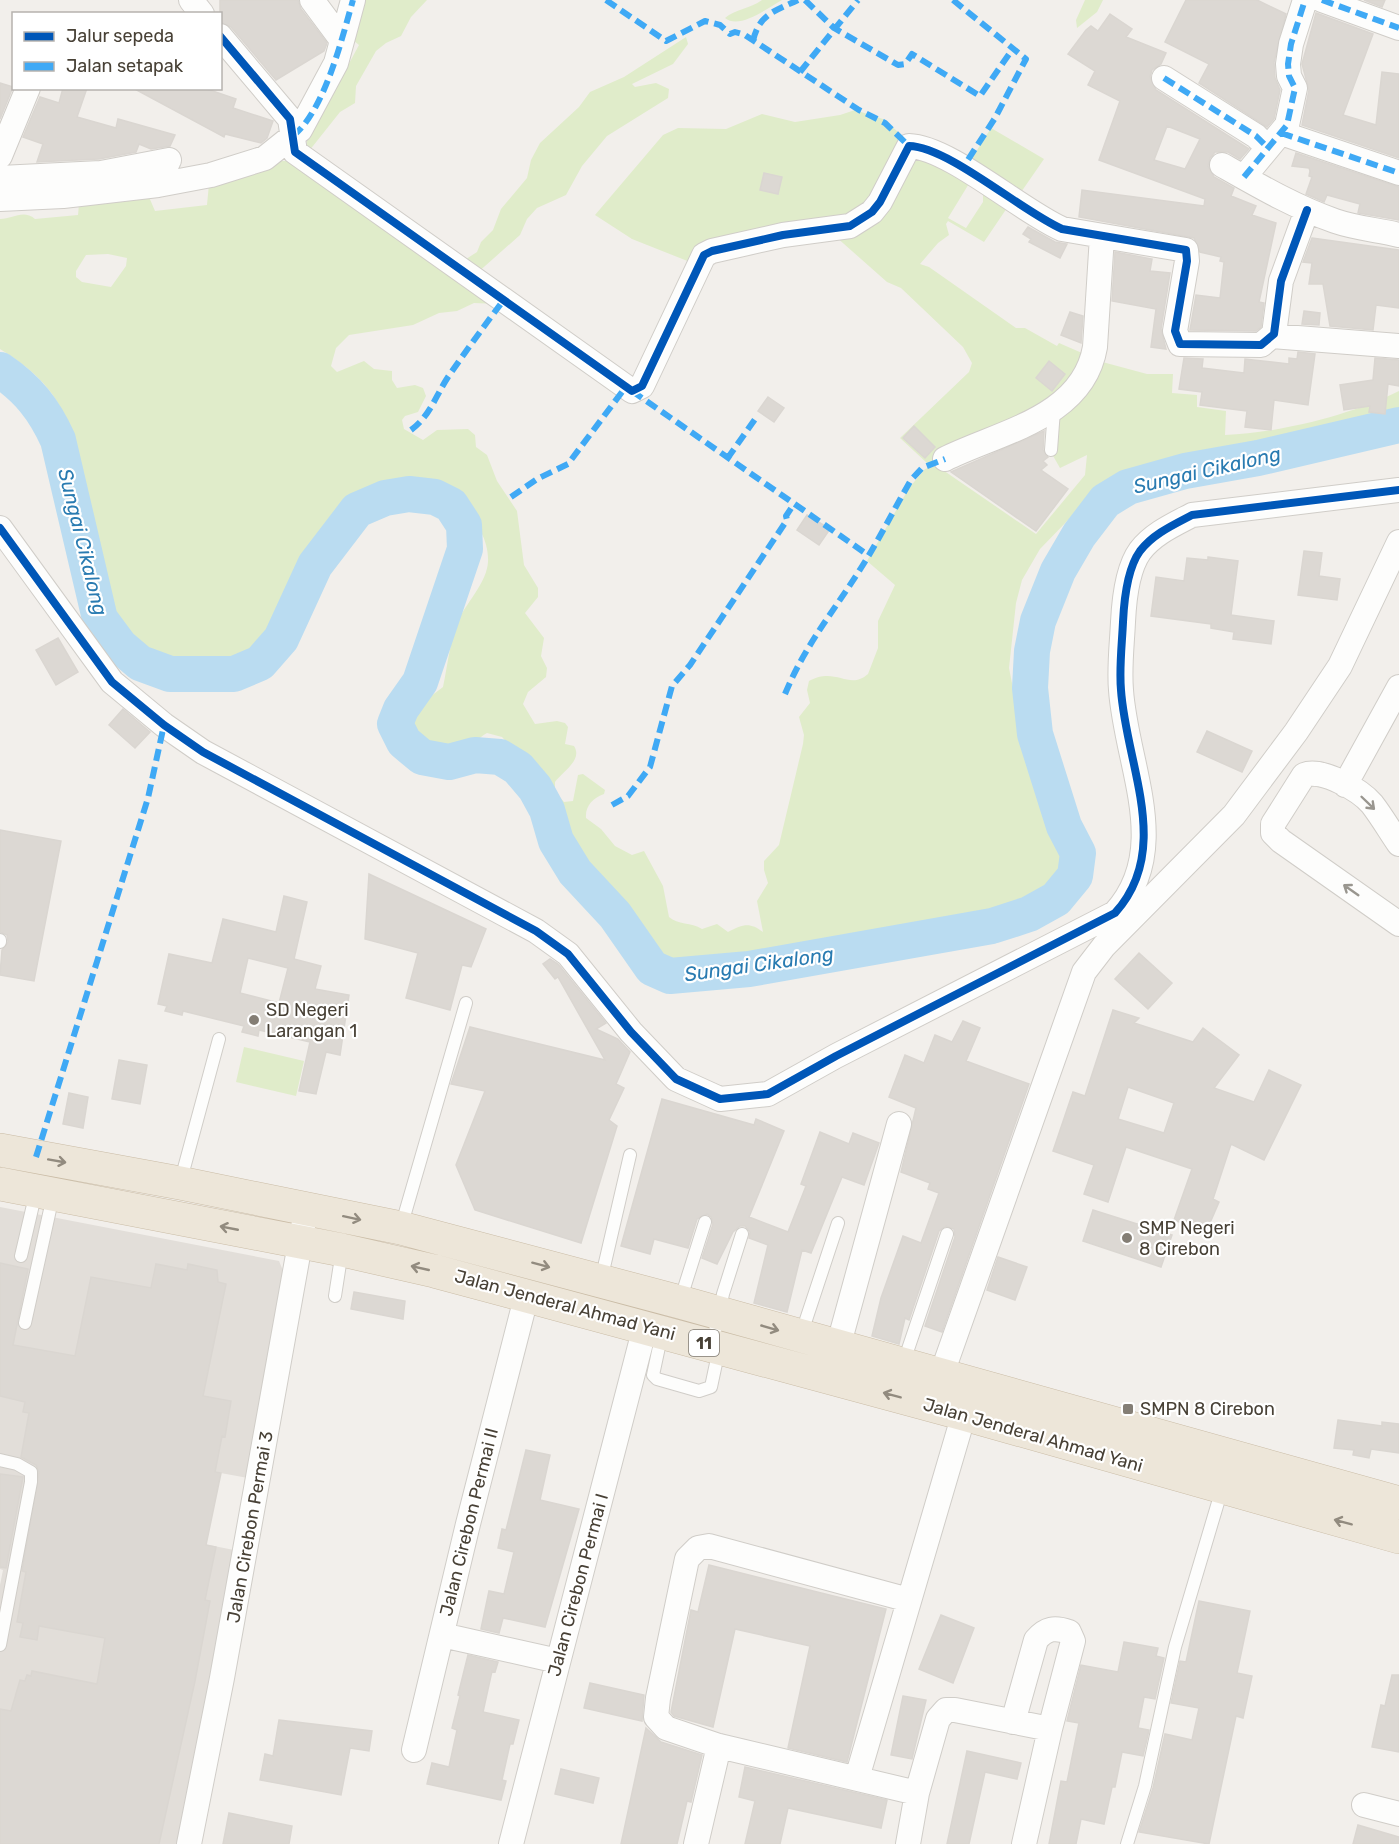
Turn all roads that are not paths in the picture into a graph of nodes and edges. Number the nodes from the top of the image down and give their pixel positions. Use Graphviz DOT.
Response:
graph roads {
  1 [pos="191,0"];
  2 [pos="312,0"];
  3 [pos="353,0"];
  4 [pos="1305,0"];
  5 [pos="1322,0"];
  6 [pos="200,12"];
  7 [pos="1399,28"];
  8 [pos="222,38"];
  9 [pos="341,39"];
  10 [pos="1164,78"];
  11 [pos="27,90"];
  12 [pos="293,135"];
  13 [pos="1274,140"];
  14 [pos="0,156"];
  15 [pos="1222,165"];
  16 [pos="1399,173"];
  17 [pos="1244,177"];
  18 [pos="0,178"];
  19 [pos="158,185"];
  20 [pos="0,199"];
  21 [pos="1307,210"];
  22 [pos="1399,235"];
  23 [pos="1102,236"];
  24 [pos="1272,336"];
  25 [pos="1399,346"];
  26 [pos="1054,410"];
  27 [pos="1051,450"];
  28 [pos="945,459"];
  29 [pos="1399,490"];
  30 [pos="0,528"];
  31 [pos="1399,542"];
  32 [pos="1399,687"];
  33 [pos="1345,785"];
  34 [pos="1399,844"];
  35 [pos="1394,912"];
  36 [pos="466,1003"];
  37 [pos="219,1039"];
  38 [pos="899,1124"];
  39 [pos="0,1150"];
  40 [pos="630,1155"];
  41 [pos="183,1170"];
  42 [pos="0,1184"];
  43 [pos="45,1193"];
  44 [pos="306,1209"];
  45 [pos="705,1222"];
  46 [pos="838,1222"];
  47 [pos="401,1228"];
  48 [pos="742,1234"];
  49 [pos="947,1234"];
  50 [pos="302,1242"];
  51 [pos="342,1250"];
  52 [pos="21,1257"];
  53 [pos="601,1281"];
  54 [pos="527,1294"];
  55 [pos="334,1296"];
  56 [pos="680,1302"];
  57 [pos="720,1314"];
  58 [pos="25,1323"];
  59 [pos="653,1329"];
  60 [pos="801,1336"];
  61 [pos="712,1345"];
  62 [pos="838,1347"];
  63 [pos="902,1365"];
  64 [pos="941,1376"];
  65 [pos="964,1414"];
  66 [pos="0,1460"];
  67 [pos="1222,1488"];
  68 [pos="1399,1503"];
  69 [pos="1399,1537"];
  70 [pos="909,1600"];
  71 [pos="442,1635"];
  72 [pos="0,1645"];
  73 [pos="558,1661"];
  74 [pos="1013,1722"];
  75 [pos="1050,1729"];
  76 [pos="719,1746"];
  77 [pos="414,1750"];
  78 [pos="857,1778"];
  79 [pos="917,1793"];
  80 [pos="1364,1805"];
  81 [pos="1399,1814"];
  82 [pos="189,1844"];
  83 [pos="511,1844"];
  84 [pos="696,1844"];
  85 [pos="908,1844"];
  86 [pos="1024,1844"];
  87 [pos="1127,1844"];
  1 -- 6 [label="street"];
  2 -- 9 [label="street"];
  3 -- 9 [label="street"];
  4 -- 13 [label="street"];
  5 -- 7 [label="street"];
  8 -- 12 [label="street"];
  9 -- 12 [label="street"];
  10 -- 13 [label="street"];
  11 -- 14 [label="street"];
  12 -- 19 [label="street"];
  12 -- 23 [label="street"];
  13 -- 16 [label="street"];
  13 -- 17 [label="street"];
  15 -- 17 [label="street"];
  17 -- 21 [label="street"];
  18 -- 19 [label="street"];
  19 -- 20 [label="street"];
  21 -- 22 [label="street"];
  21 -- 24 [label="street"];
  23 -- 24 [label="street"];
  23 -- 26 [label="street"];
  24 -- 25 [label="street"];
  26 -- 27 [label="lane"];
  26 -- 28 [label="street"];
  29 -- 30 [label="street"];
  31 -- 64 [label="street"];
  32 -- 33 [label="street"];
  33 -- 34 [label="street, one-way"];
  35 -- 33 [label="street, one-way"];
  36 -- 47 [label="lane"];
  37 -- 41 [label="lane"];
  38 -- 62 [label="street"];
  39 -- 41 [label="highway, Jalan Jenderal Ahmad Yani / 11, one-way"];
  40 -- 53 [label="lane"];
  41 -- 44 [label="highway, Jalan Jenderal Ahmad Yani / 11"];
  42 -- 43 [label="highway, Jalan Jenderal Ahmad Yani / 11"];
  50 -- 43 [label="highway, Jalan Jenderal Ahmad Yani / 11, one-way"];
  43 -- 52 [label="lane"];
  43 -- 58 [label="lane"];
  44 -- 47 [label="highway, Jalan Jenderal Ahmad Yani / 11, one-way"];
  44 -- 50 [label="street, Jalan Cirebon Permai 3"];
  45 -- 56 [label="lane"];
  46 -- 60 [label="lane"];
  47 -- 53 [label="highway, Jalan Jenderal Ahmad Yani / 11, one-way"];
  48 -- 57 [label="lane"];
  49 -- 63 [label="lane"];
  50 -- 51 [label="highway, Jalan Jenderal Ahmad Yani / 11"];
  50 -- 82 [label="street, Jalan Cirebon Permai 3"];
  54 -- 51 [label="highway, Jalan Jenderal Ahmad Yani / 11, one-way"];
  51 -- 55 [label="lane"];
  53 -- 56 [label="highway, Jalan Jenderal Ahmad Yani / 11"];
  54 -- 59 [label="highway, Jalan Jenderal Ahmad Yani / 11"];
  54 -- 71 [label="street, Jalan Cirebon Permai II"];
  56 -- 57 [label="highway, Jalan Jenderal Ahmad Yani / 11"];
  57 -- 60 [label="highway, Jalan Jenderal Ahmad Yani / 11, one-way"];
  57 -- 61 [label="lane"];
  59 -- 61 [label="highway, Jalan Jenderal Ahmad Yani / 11"];
  59 -- 61 [label="lane"];
  59 -- 73 [label="street, Jalan Cirebon Permai I"];
  60 -- 62 [label="highway, Jalan Jenderal Ahmad Yani / 11"];
  65 -- 61 [label="highway, Jalan Jenderal Ahmad Yani / 11, one-way"];
  62 -- 63 [label="highway, Jalan Jenderal Ahmad Yani / 11"];
  63 -- 64 [label="highway, Jalan Jenderal Ahmad Yani / 11"];
  64 -- 68 [label="highway, Jalan Jenderal Ahmad Yani / 11"];
  65 -- 67 [label="highway, Jalan Jenderal Ahmad Yani / 11"];
  65 -- 70 [label="street"];
  66 -- 72 [label="lane"];
  69 -- 67 [label="highway, Jalan Jenderal Ahmad Yani / 11, one-way"];
  67 -- 87 [label="lane"];
  70 -- 76 [label="street"];
  70 -- 78 [label="street"];
  71 -- 73 [label="street"];
  71 -- 77 [label="street, Jalan Cirebon Permai II"];
  73 -- 83 [label="street, Jalan Cirebon Permai I"];
  74 -- 75 [label="street"];
  74 -- 75 [label="street"];
  74 -- 79 [label="street"];
  75 -- 86 [label="street"];
  76 -- 78 [label="street"];
  76 -- 84 [label="street"];
  78 -- 79 [label="street"];
  79 -- 85 [label="street"];
  80 -- 81 [label="street"];
}
